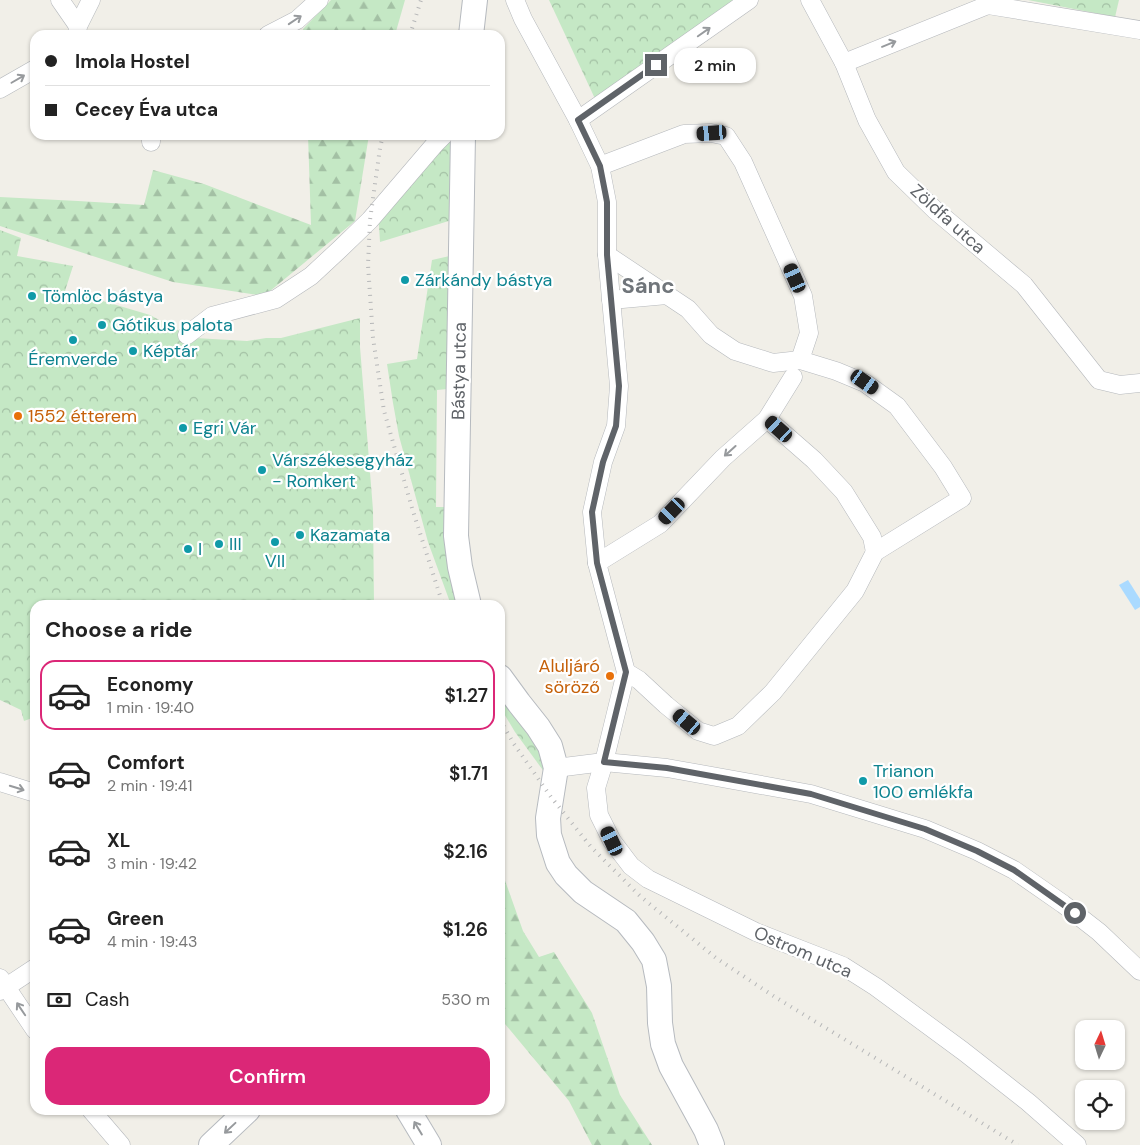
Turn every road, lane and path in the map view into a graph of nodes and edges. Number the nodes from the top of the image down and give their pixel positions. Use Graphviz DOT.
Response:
graph roads {
  1 [pos="60,0"];
  2 [pos="91,0"];
  3 [pos="319,0"];
  4 [pos="475,0"];
  5 [pos="515,0"];
  6 [pos="749,0"];
  7 [pos="810,0"];
  8 [pos="987,2"];
  9 [pos="76,30"];
  10 [pos="77,30"];
  11 [pos="278,30"];
  12 [pos="472,30"];
  13 [pos="1140,30"];
  14 [pos="844,62"];
  15 [pos="30,72"];
  16 [pos="0,89"];
  17 [pos="578,120"];
  18 [pos="439,140"];
  19 [pos="463,140"];
  20 [pos="600,166"];
  21 [pos="607,255"];
  22 [pos="667,295"];
  23 [pos="611,300"];
  24 [pos="187,335"];
  25 [pos="800,360"];
  26 [pos="793,377"];
  27 [pos="1139,385"];
  28 [pos="767,418"];
  29 [pos="875,552"];
  30 [pos="597,563"];
  31 [pos="468,600"];
  32 [pos="626,672"];
  33 [pos="505,684"];
  34 [pos="604,762"];
  35 [pos="556,768"];
  36 [pos="0,782"];
  37 [pos="30,792"];
  38 [pos="30,971"];
  39 [pos="1140,971"];
  40 [pos="2,985"];
  41 [pos="30,1023"];
  42 [pos="96,1115"];
  43 [pos="243,1115"];
  44 [pos="411,1115"];
  45 [pos="121,1145"];
  46 [pos="211,1145"];
  47 [pos="429,1145"];
  48 [pos="712,1145"];
  49 [pos="1077,1145"];
  1 -- 9 [label="street"];
  2 -- 10 [label="street"];
  11 -- 3 [label="street, one-way"];
  4 -- 12 [label="street"];
  5 -- 17 [label="street"];
  17 -- 6 [label="street, one-way"];
  7 -- 14 [label="street, Zöldfa utca"];
  8 -- 13 [label="street"];
  14 -- 8 [label="street, one-way"];
  14 -- 27 [label="street, Zöldfa utca"];
  16 -- 15 [label="street, one-way"];
  17 -- 20 [label="street"];
  18 -- 24 [label="street"];
  19 -- 31 [label="street, Bástya utca"];
  20 -- 21 [label="street"];
  20 -- 25 [label="street"];
  21 -- 22 [label="street"];
  21 -- 23 [label="street"];
  22 -- 23 [label="street"];
  22 -- 25 [label="street"];
  23 -- 30 [label="street"];
  25 -- 29 [label="street"];
  26 -- 28 [label="street"];
  28 -- 29 [label="street"];
  28 -- 30 [label="street, one-way"];
  29 -- 32 [label="street"];
  30 -- 32 [label="street"];
  32 -- 34 [label="street, Ostrom utca"];
  33 -- 35 [label="street"];
  34 -- 35 [label="street"];
  34 -- 39 [label="street"];
  34 -- 49 [label="street, Ostrom utca"];
  35 -- 48 [label="street"];
  36 -- 37 [label="street, one-way"];
  38 -- 40 [label="street"];
  41 -- 40 [label="street, one-way"];
  42 -- 45 [label="street"];
  43 -- 46 [label="street, one-way"];
  47 -- 44 [label="street, one-way"];
}
